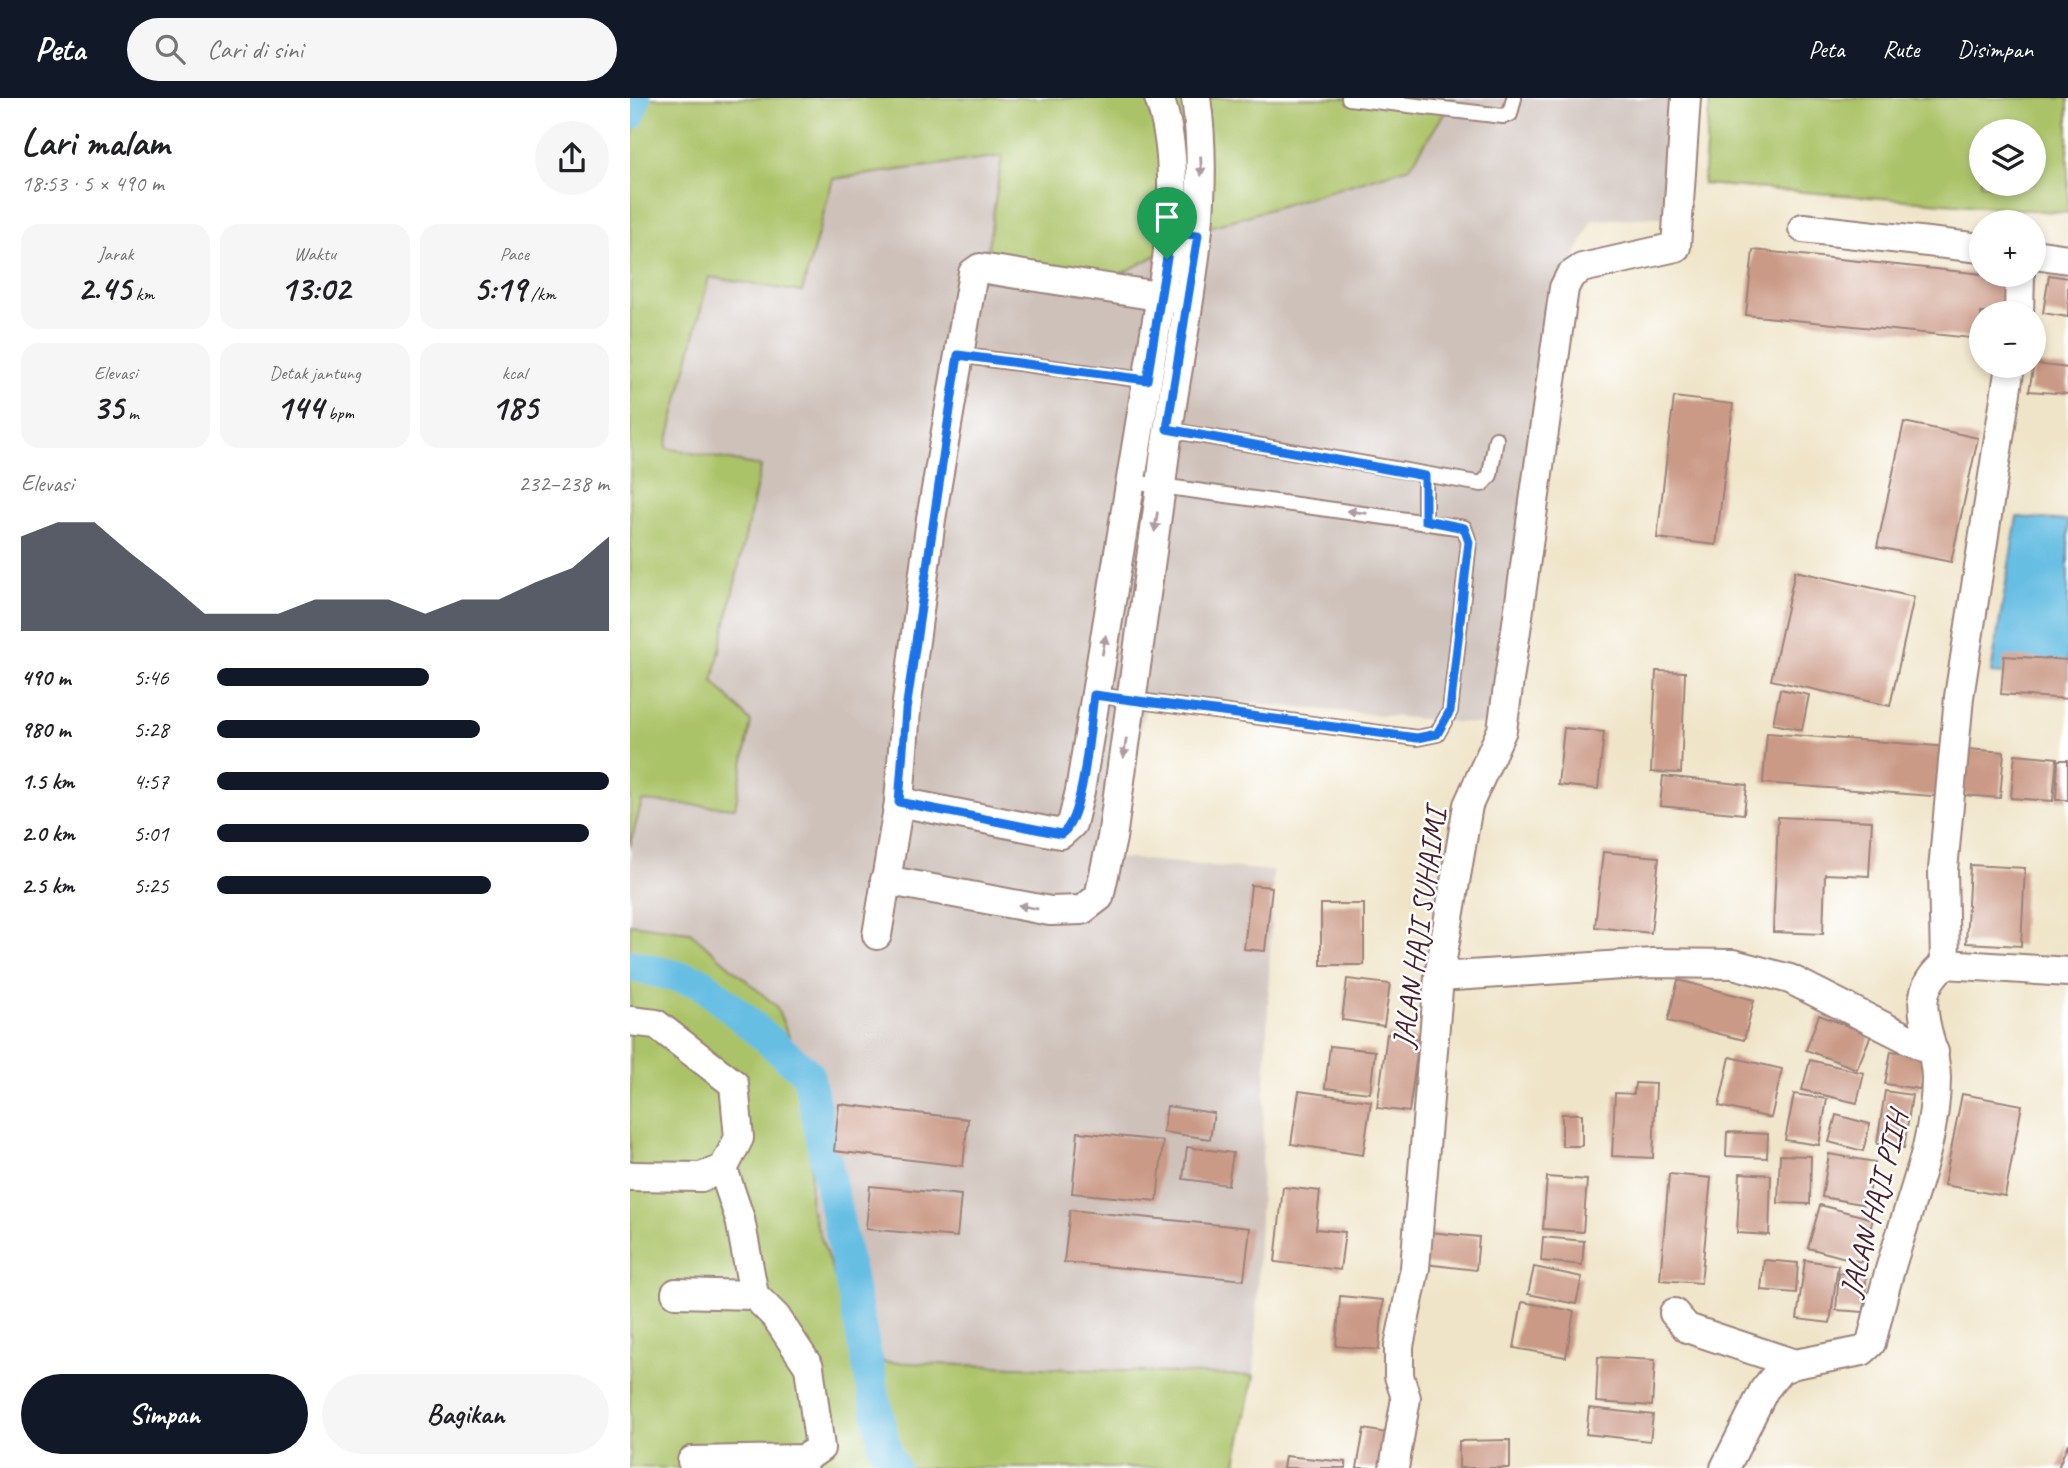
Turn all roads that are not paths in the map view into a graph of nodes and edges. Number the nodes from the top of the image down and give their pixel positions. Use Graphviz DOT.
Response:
graph roads {
  1 [pos="1159,98"];
  2 [pos="1196,98"];
  3 [pos="1349,98"];
  4 [pos="1514,98"];
  5 [pos="1686,98"];
  6 [pos="1803,228"];
  7 [pos="1184,234"];
  8 [pos="1969,247"];
  9 [pos="2046,256"];
  10 [pos="2068,259"];
  11 [pos="1174,299"];
  12 [pos="958,355"];
  13 [pos="2008,378"];
  14 [pos="1147,380"];
  15 [pos="1175,385"];
  16 [pos="1154,427"];
  17 [pos="1496,439"];
  18 [pos="1425,476"];
  19 [pos="1132,482"];
  20 [pos="1161,487"];
  21 [pos="1425,520"];
  22 [pos="1112,600"];
  23 [pos="1145,604"];
  24 [pos="1094,695"];
  25 [pos="1131,701"];
  26 [pos="899,802"];
  27 [pos="1072,824"];
  28 [pos="1112,838"];
  29 [pos="885,880"];
  30 [pos="877,935"];
  31 [pos="1945,964"];
  32 [pos="2068,972"];
  33 [pos="1439,977"];
  34 [pos="630,1021"];
  35 [pos="1934,1052"];
  36 [pos="723,1169"];
  37 [pos="630,1176"];
  38 [pos="676,1293"];
  39 [pos="754,1295"];
  40 [pos="1674,1313"];
  41 [pos="1795,1364"];
  42 [pos="692,1461"];
  43 [pos="1394,1468"];
  44 [pos="1725,1468"];
  1 -- 7 [label="street"];
  2 -- 7 [label="street, one-way"];
  3 -- 4 [label="lane"];
  5 -- 33 [label="street, JALAN HAJI SUHAIMI"];
  6 -- 8 [label="street"];
  7 -- 11 [label="street"];
  9 -- 10 [label="street"];
  11 -- 12 [label="street"];
  11 -- 14 [label="street"];
  11 -- 15 [label="street"];
  12 -- 14 [label="lane"];
  12 -- 26 [label="street"];
  13 -- 31 [label="street"];
  14 -- 15 [label="lane"];
  14 -- 16 [label="street"];
  15 -- 16 [label="street"];
  16 -- 18 [label="lane"];
  16 -- 19 [label="street"];
  16 -- 20 [label="street"];
  17 -- 18 [label="lane"];
  18 -- 21 [label="lane"];
  19 -- 20 [label="lane"];
  19 -- 22 [label="street"];
  21 -- 20 [label="lane, one-way"];
  20 -- 23 [label="street, one-way"];
  21 -- 25 [label="lane"];
  22 -- 23 [label="street"];
  24 -- 22 [label="street, one-way"];
  23 -- 25 [label="street"];
  24 -- 25 [label="lane"];
  24 -- 27 [label="street"];
  25 -- 28 [label="street, one-way"];
  26 -- 27 [label="street"];
  26 -- 29 [label="street"];
  27 -- 28 [label="street"];
  28 -- 29 [label="street, one-way"];
  29 -- 30 [label="street"];
  31 -- 32 [label="street"];
  31 -- 35 [label="street, JALAN HAJI PIIH"];
  33 -- 35 [label="street"];
  33 -- 43 [label="street, JALAN HAJI SUHAIMI"];
  34 -- 36 [label="street"];
  35 -- 41 [label="street, JALAN HAJI PIIH"];
  36 -- 37 [label="street"];
  36 -- 39 [label="street"];
  38 -- 39 [label="street"];
  39 -- 42 [label="street"];
  40 -- 41 [label="street"];
  41 -- 44 [label="street, JALAN HAJI PIIH"];
}
